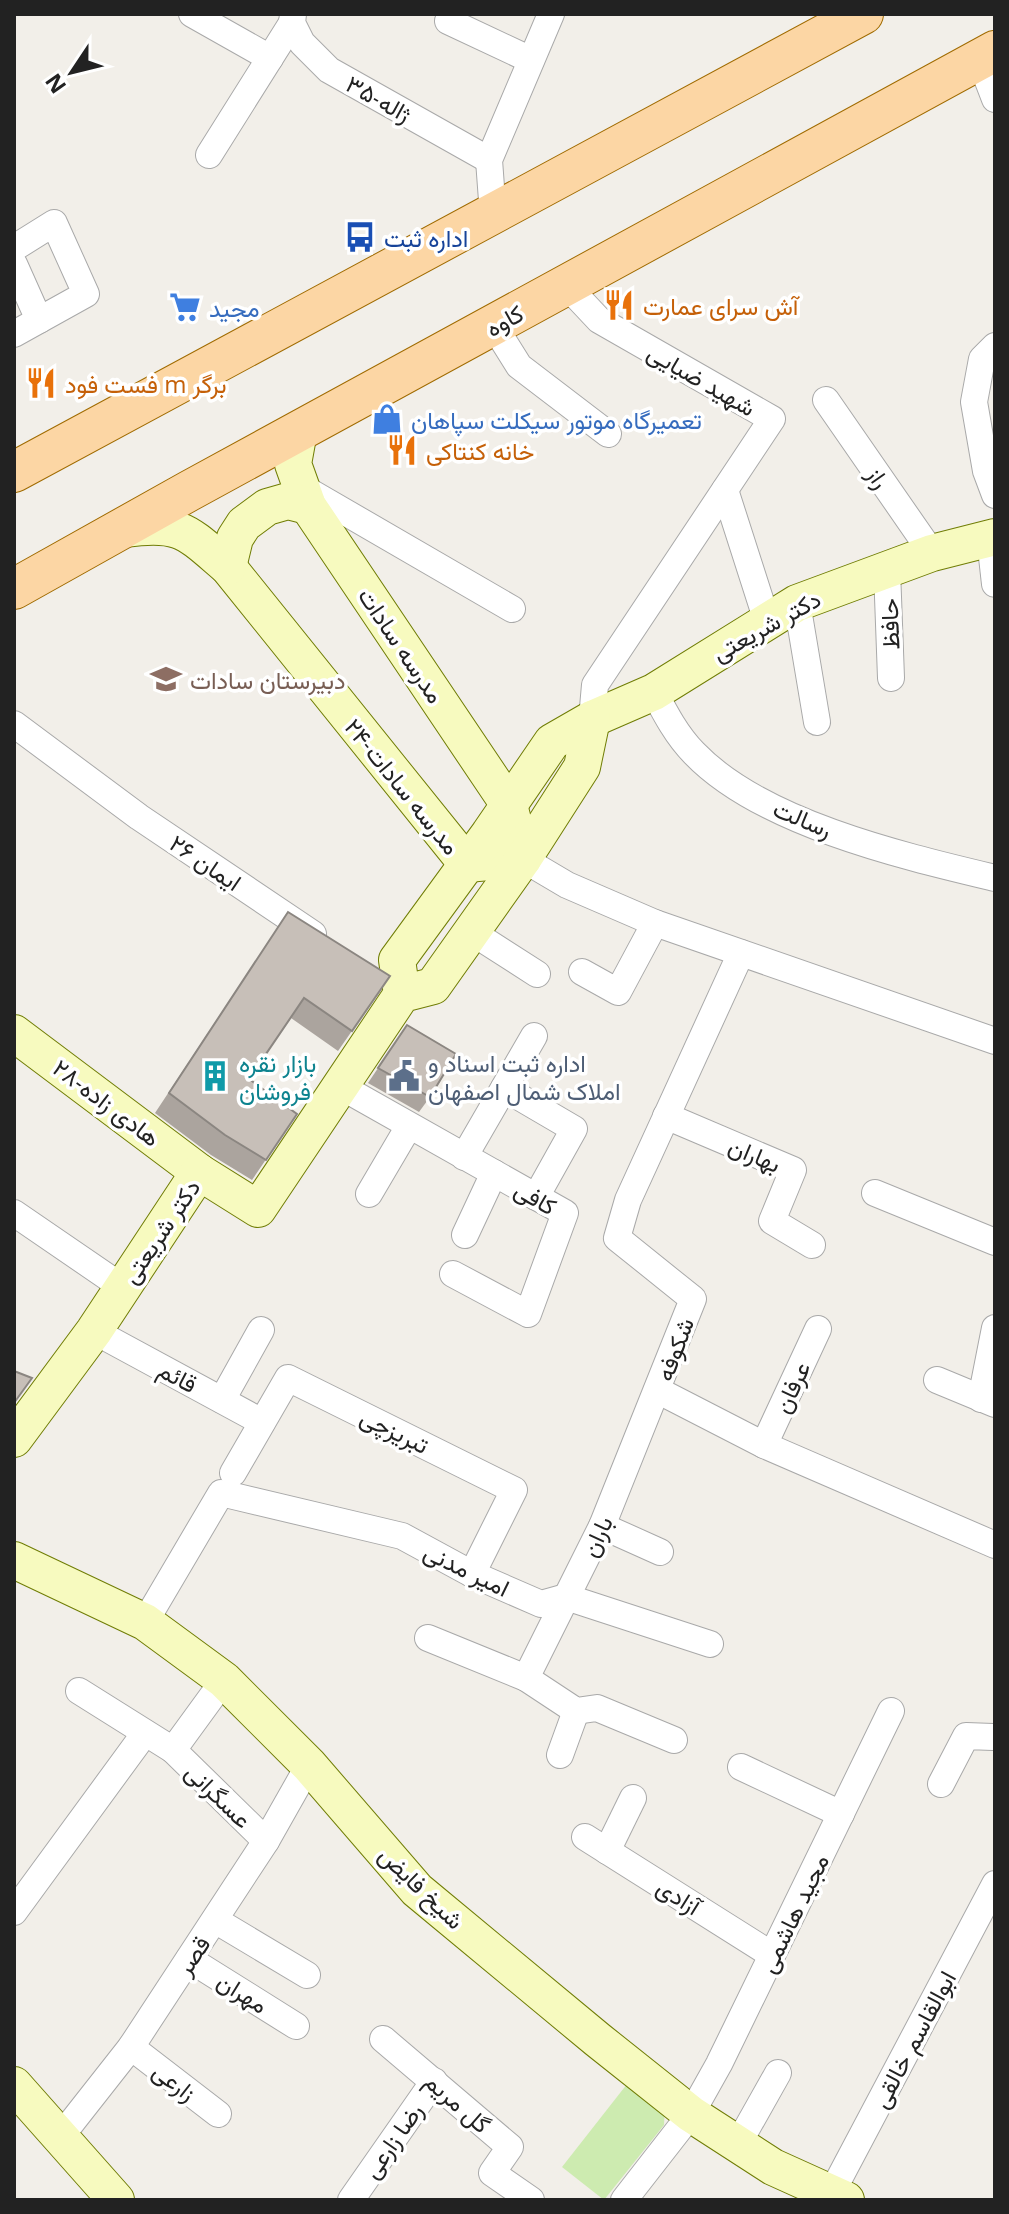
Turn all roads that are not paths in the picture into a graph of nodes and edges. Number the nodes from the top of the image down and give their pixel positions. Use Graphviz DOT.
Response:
graph roads {
  1 [pos="192,14"];
  2 [pos="551,14"];
  3 [pos="863,14"];
  4 [pos="293,18"];
  5 [pos="448,21"];
  6 [pos="988,56"];
  7 [pos="270,58"];
  8 [pos="531,60"];
  9 [pos="995,99"];
  10 [pos="209,155"];
  11 [pos="489,160"];
  12 [pos="493,214"];
  13 [pos="14,248"];
  14 [pos="14,264"];
  15 [pos="567,286"];
  16 [pos="39,320"];
  17 [pos="494,326"];
  18 [pos="14,334"];
  19 [pos="995,346"];
  20 [pos="826,400"];
  21 [pos="299,431"];
  22 [pos="608,434"];
  23 [pos="14,472"];
  24 [pos="725,490"];
  25 [pos="995,495"];
  26 [pos="304,496"];
  27 [pos="125,529"];
  28 [pos="992,538"];
  29 [pos="932,553"];
  30 [pos="228,567"];
  31 [pos="887,570"];
  32 [pos="995,584"];
  33 [pos="14,589"];
  34 [pos="512,609"];
  35 [pos="782,612"];
  36 [pos="891,678"];
  37 [pos="654,692"];
  38 [pos="592,719"];
  39 [pos="817,722"];
  40 [pos="14,724"];
  41 [pos="509,805"];
  42 [pos="523,859"];
  43 [pos="467,864"];
  44 [pos="995,878"];
  45 [pos="655,923"];
  46 [pos="470,931"];
  47 [pos="336,950"];
  48 [pos="741,953"];
  49 [pos="582,972"];
  50 [pos="537,974"];
  51 [pos="389,986"];
  52 [pos="14,1033"];
  53 [pos="534,1036"];
  54 [pos="995,1041"];
  55 [pos="340,1086"];
  56 [pos="504,1088"];
  57 [pos="666,1116"];
  58 [pos="409,1126"];
  59 [pos="464,1157"];
  60 [pos="199,1172"];
  61 [pos="494,1173"];
  62 [pos="875,1193"];
  63 [pos="369,1194"];
  64 [pos="536,1197"];
  65 [pos="14,1213"];
  66 [pos="465,1235"];
  67 [pos="995,1242"];
  68 [pos="812,1245"];
  69 [pos="453,1274"];
  70 [pos="122,1287"];
  71 [pos="995,1328"];
  72 [pos="818,1329"];
  73 [pos="261,1330"];
  74 [pos="94,1331"];
  75 [pos="937,1380"];
  76 [pos="657,1390"];
  77 [pos="222,1400"];
  78 [pos="988,1401"];
  79 [pos="262,1422"];
  80 [pos="14,1439"];
  81 [pos="764,1445"];
  82 [pos="227,1483"];
  83 [pos="602,1526"];
  84 [pos="995,1545"];
  85 [pos="660,1552"];
  86 [pos="14,1560"];
  87 [pos="472,1574"];
  88 [pos="566,1597"];
  89 [pos="145,1622"];
  90 [pos="428,1638"];
  91 [pos="710,1644"];
  92 [pos="526,1678"];
  93 [pos="224,1680"];
  94 [pos="79,1691"];
  95 [pos="576,1711"];
  96 [pos="891,1711"];
  97 [pos="145,1733"];
  98 [pos="994,1736"];
  99 [pos="674,1740"];
  100 [pos="173,1750"];
  101 [pos="560,1755"];
  102 [pos="309,1765"];
  103 [pos="741,1767"];
  104 [pos="941,1784"];
  105 [pos="633,1798"];
  106 [pos="841,1814"];
  107 [pos="266,1841"];
  108 [pos="995,1884"];
  109 [pos="14,1912"];
  110 [pos="215,1920"];
  111 [pos="772,1955"];
  112 [pos="189,1959"];
  113 [pos="307,1975"];
  114 [pos="296,2026"];
  115 [pos="383,2039"];
  116 [pos="131,2047"];
  117 [pos="778,2073"];
  118 [pos="434,2081"];
  119 [pos="14,2085"];
  120 [pos="218,2114"];
  121 [pos="691,2114"];
  122 [pos="61,2136"];
  123 [pos="738,2144"];
  124 [pos="838,2197"];
  125 [pos="116,2200"];
  126 [pos="351,2200"];
  127 [pos="531,2200"];
  128 [pos="624,2200"];
  1 -- 7 [label="street"];
  2 -- 8 [label="street"];
  3 -- 12 [label="main road"];
  4 -- 7 [label="street"];
  4 -- 11 [label="street, ۳۵-ژاله"];
  5 -- 8 [label="street"];
  6 -- 9 [label="street"];
  6 -- 15 [label="main road, کاوه"];
  7 -- 10 [label="street"];
  8 -- 11 [label="street"];
  11 -- 12 [label="street"];
  12 -- 23 [label="main road"];
  13 -- 16 [label="street"];
  14 -- 16 [label="street"];
  15 -- 17 [label="main road, کاوه"];
  15 -- 24 [label="street, شهید ضیایی"];
  16 -- 18 [label="street"];
  17 -- 21 [label="main road, کاوه"];
  17 -- 22 [label="street"];
  19 -- 25 [label="street"];
  20 -- 29 [label="street, راز"];
  21 -- 26 [label="street, مدرسه سادات"];
  21 -- 27 [label="main road, کاوه"];
  24 -- 35 [label="street"];
  24 -- 38 [label="street, شهید ضیایی"];
  26 -- 30 [label="street"];
  26 -- 34 [label="street"];
  26 -- 41 [label="street, مدرسه سادات"];
  27 -- 30 [label="street, ۲۴-مدرسه سادات"];
  27 -- 33 [label="main road, کاوه"];
  28 -- 29 [label="street, دکتر شریعتی"];
  28 -- 32 [label="street"];
  29 -- 31 [label="street, دکتر شریعتی"];
  30 -- 43 [label="street, ۲۴-مدرسه سادات"];
  31 -- 35 [label="street, دکتر شریعتی"];
  31 -- 36 [label="street, حافظ"];
  35 -- 37 [label="street, دکتر شریعتی"];
  35 -- 39 [label="street"];
  37 -- 38 [label="street, دکتر شریعتی"];
  37 -- 44 [label="street, رسالت"];
  38 -- 41 [label="street, دکتر شریعتی"];
  38 -- 42 [label="street"];
  40 -- 47 [label="street, ۲۶ ایمان"];
  41 -- 42 [label="street, مدرسه سادات"];
  41 -- 43 [label="street, دکتر شریعتی"];
  42 -- 43 [label="street, ۲۴-مدرسه سادات"];
  42 -- 45 [label="street"];
  42 -- 46 [label="street"];
  43 -- 51 [label="street, دکتر شریعتی"];
  45 -- 48 [label="street"];
  45 -- 49 [label="street"];
  46 -- 50 [label="street"];
  46 -- 51 [label="street"];
  48 -- 54 [label="street"];
  48 -- 57 [label="street, شکوفه"];
  51 -- 55 [label="street, دکتر شریعتی"];
  52 -- 60 [label="street, ۲۸-هادی زاده"];
  53 -- 56 [label="street"];
  55 -- 58 [label="street, کافی"];
  55 -- 60 [label="street, دکتر شریعتی"];
  56 -- 59 [label="street"];
  56 -- 64 [label="street"];
  57 -- 68 [label="street, بهاران"];
  57 -- 76 [label="street, شکوفه"];
  58 -- 59 [label="street, کافی"];
  58 -- 63 [label="street"];
  59 -- 61 [label="street, کافی"];
  60 -- 70 [label="street, دکتر شریعتی"];
  61 -- 64 [label="street, کافی"];
  61 -- 66 [label="street"];
  62 -- 67 [label="street"];
  64 -- 69 [label="street, کافی"];
  65 -- 70 [label="street"];
  70 -- 74 [label="street, دکتر شریعتی"];
  71 -- 78 [label="street"];
  72 -- 81 [label="street, عرفان"];
  73 -- 77 [label="street"];
  74 -- 77 [label="street, قائم"];
  74 -- 80 [label="street, دکتر شریعتی"];
  75 -- 78 [label="street"];
  76 -- 81 [label="street, شکوفه"];
  76 -- 83 [label="street, باران"];
  77 -- 79 [label="street, قائم"];
  79 -- 82 [label="street, تبریزچی"];
  79 -- 87 [label="street, تبریزچی"];
  81 -- 84 [label="street, شکوفه"];
  82 -- 87 [label="street, امیر مدنی"];
  82 -- 89 [label="street, تبریزچی"];
  83 -- 85 [label="street"];
  83 -- 88 [label="street, باران"];
  86 -- 89 [label="street, شیخ فایض"];
  87 -- 88 [label="street, امیر مدنی"];
  88 -- 91 [label="street, امیر مدنی"];
  88 -- 92 [label="street, باران"];
  89 -- 93 [label="street, شیخ فایض"];
  90 -- 92 [label="street"];
  92 -- 95 [label="street"];
  93 -- 100 [label="street, عسگرانی"];
  93 -- 102 [label="street, شیخ فایض"];
  94 -- 97 [label="street, عسگرانی"];
  95 -- 99 [label="street"];
  95 -- 101 [label="street"];
  96 -- 106 [label="street, مجید هاشمی"];
  97 -- 100 [label="street, عسگرانی"];
  97 -- 109 [label="street"];
  98 -- 104 [label="street"];
  100 -- 107 [label="street, عسگرانی"];
  102 -- 107 [label="street, قصر"];
  102 -- 121 [label="street, شیخ فایض"];
  103 -- 106 [label="street"];
  105 -- 111 [label="street, آزادی"];
  106 -- 111 [label="street, مجید هاشمی"];
  107 -- 110 [label="street, قصر"];
  108 -- 124 [label="street, ابوالقاسم خالقی"];
  110 -- 112 [label="street, قصر"];
  110 -- 113 [label="street"];
  111 -- 121 [label="street, مجید هاشمی"];
  112 -- 114 [label="street, مهران"];
  112 -- 116 [label="street, قصر"];
  115 -- 118 [label="street, گل مریم"];
  116 -- 120 [label="street, زارعی"];
  116 -- 122 [label="street, قصر"];
  117 -- 123 [label="street"];
  118 -- 126 [label="street, رضا زارعی"];
  118 -- 127 [label="street, گل مریم"];
  119 -- 122 [label="street"];
  121 -- 123 [label="street, شیخ فایض"];
  121 -- 128 [label="street, مجید هاشمی"];
  122 -- 125 [label="street"];
  123 -- 124 [label="street, شیخ فایض"];
}
